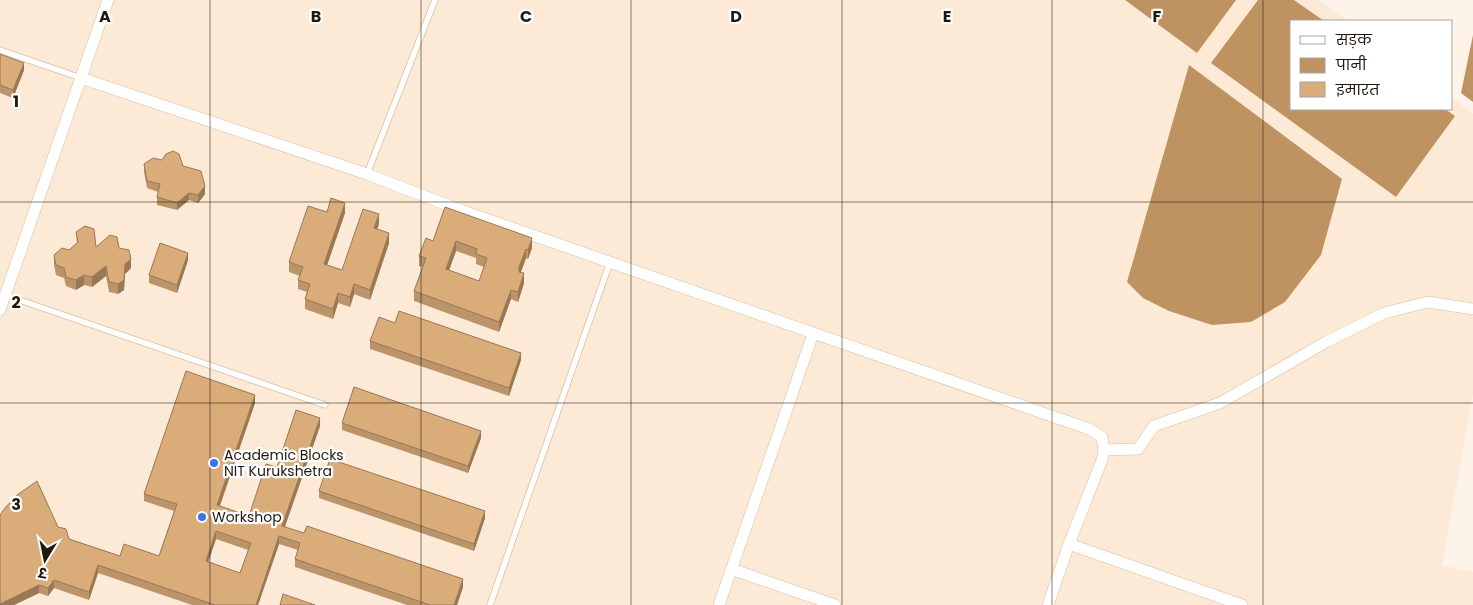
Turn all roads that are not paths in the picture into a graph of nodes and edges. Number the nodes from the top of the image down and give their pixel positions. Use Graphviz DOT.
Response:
graph roads {
  1 [pos="108,0"];
  2 [pos="435,0"];
  3 [pos="0,50"];
  4 [pos="81,78"];
  5 [pos="367,174"];
  6 [pos="610,262"];
  7 [pos="5,295"];
  8 [pos="1473,309"];
  9 [pos="0,310"];
  10 [pos="813,334"];
  11 [pos="325,405"];
  12 [pos="1104,450"];
  13 [pos="1069,544"];
  14 [pos="732,569"];
  15 [pos="490,605"];
  16 [pos="719,605"];
  17 [pos="835,605"];
  18 [pos="1048,605"];
  19 [pos="1242,605"];
  1 -- 4 [label="street"];
  2 -- 5 [label="lane"];
  3 -- 4 [label="lane"];
  4 -- 5 [label="street"];
  4 -- 7 [label="street"];
  5 -- 6 [label="street"];
  6 -- 10 [label="street"];
  6 -- 15 [label="lane"];
  7 -- 9 [label="street"];
  7 -- 11 [label="lane"];
  8 -- 12 [label="street"];
  10 -- 12 [label="street"];
  10 -- 14 [label="street"];
  12 -- 13 [label="street"];
  13 -- 18 [label="street"];
  13 -- 19 [label="street"];
  14 -- 16 [label="street"];
  14 -- 17 [label="street"];
}
